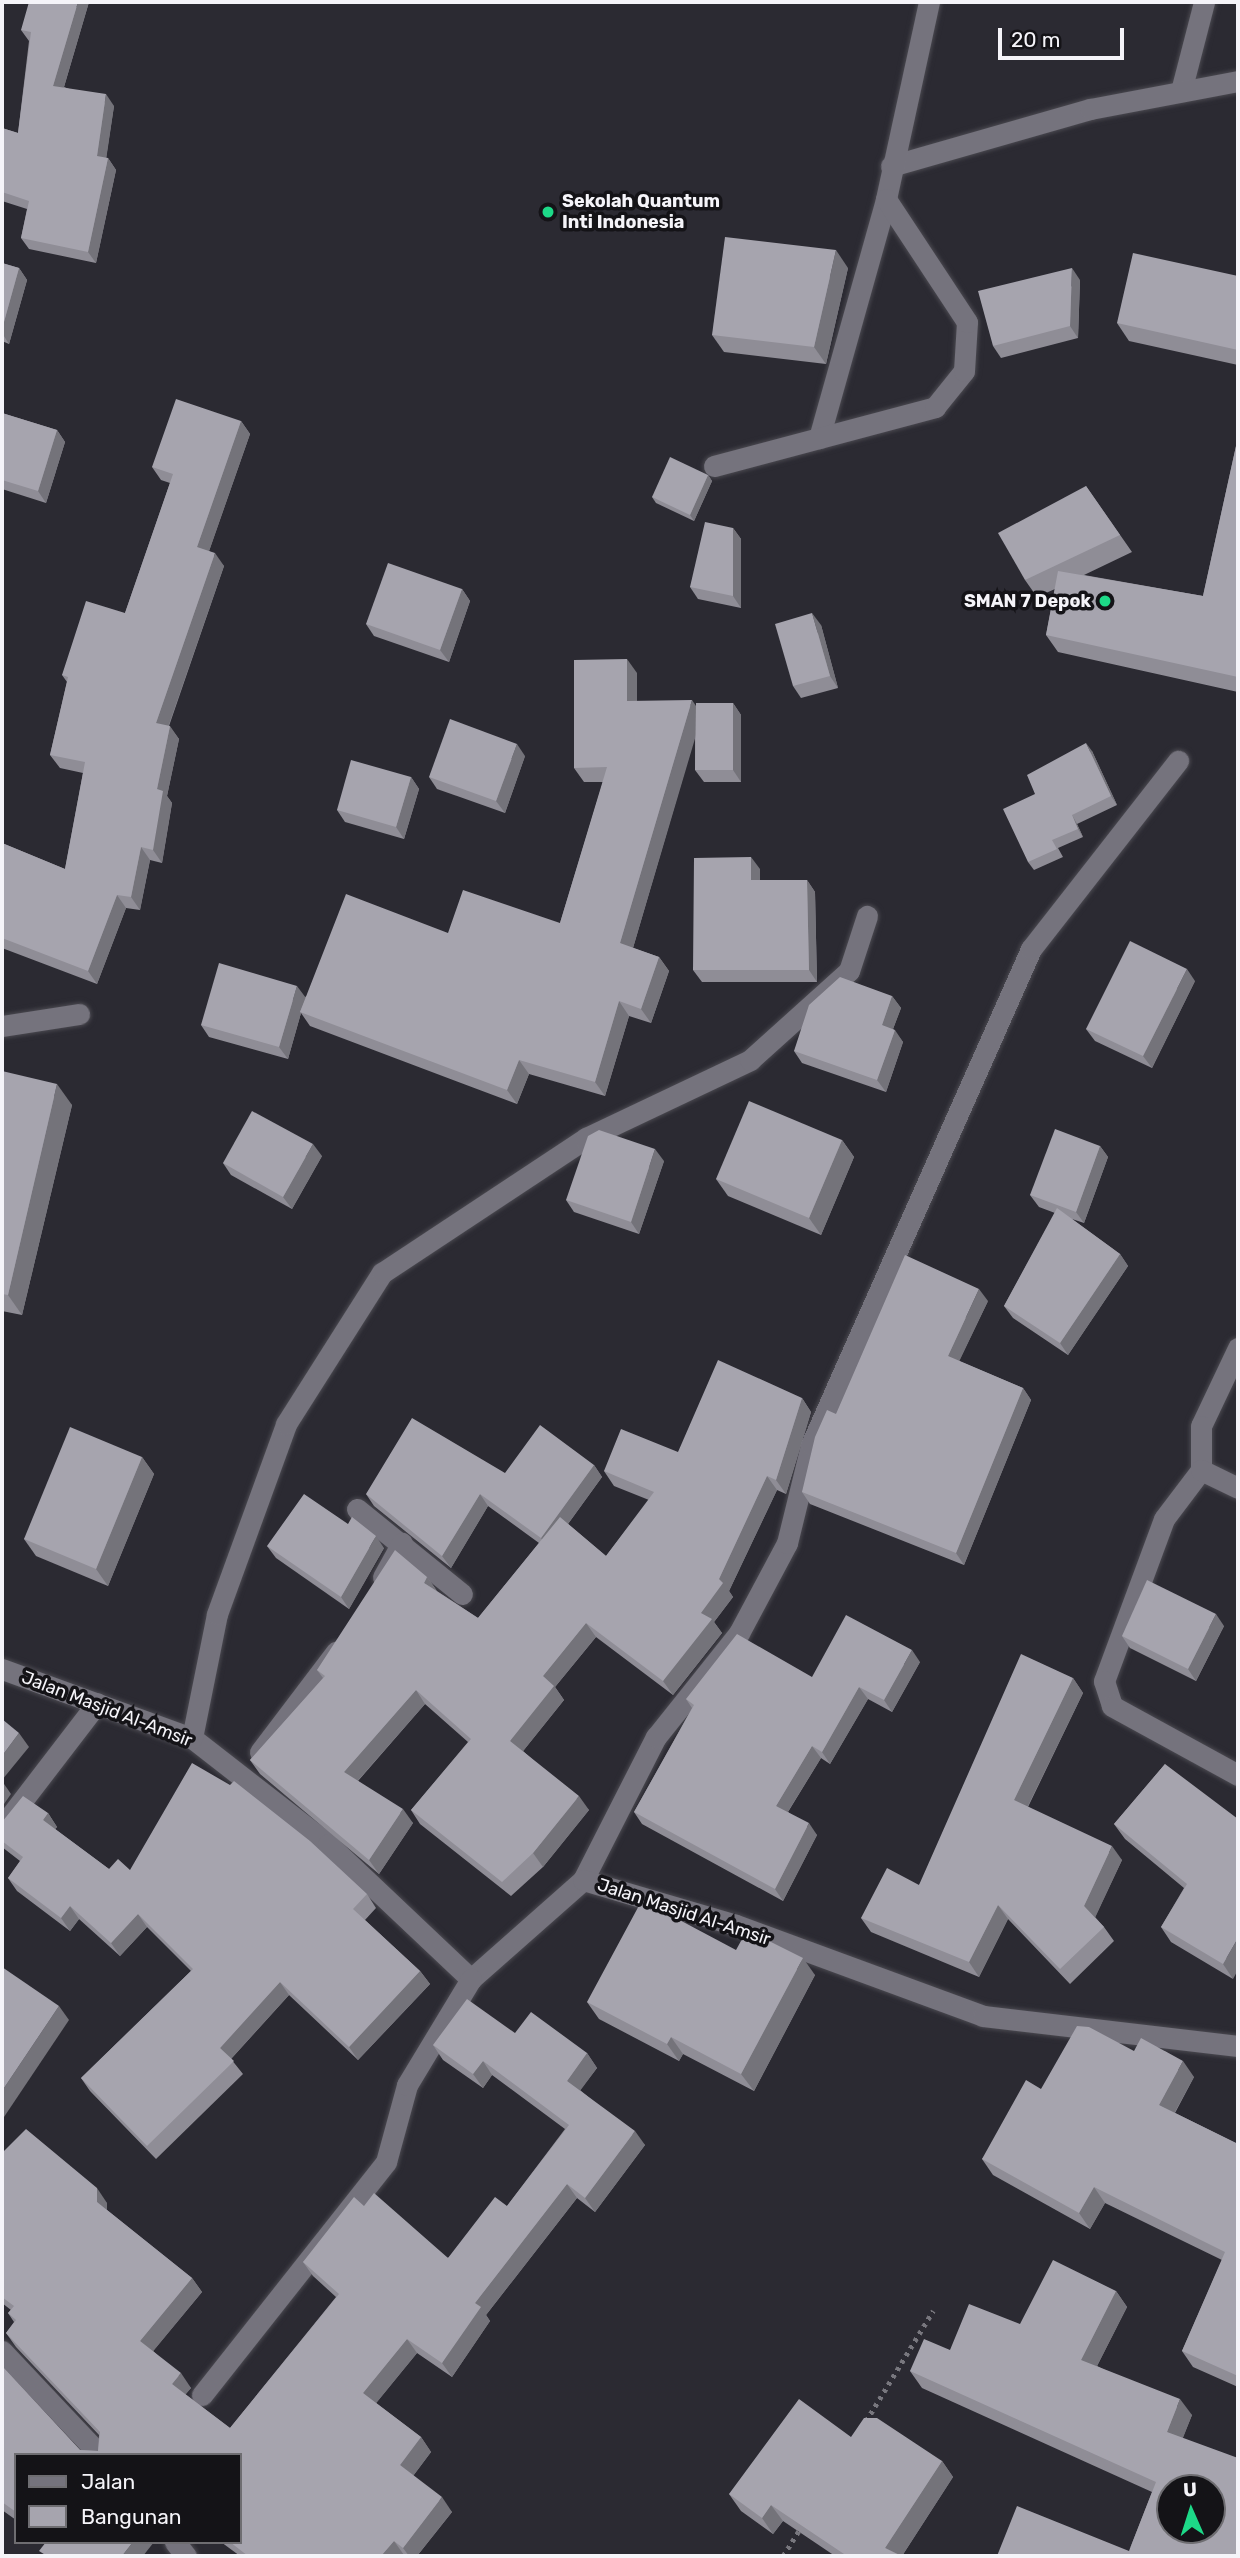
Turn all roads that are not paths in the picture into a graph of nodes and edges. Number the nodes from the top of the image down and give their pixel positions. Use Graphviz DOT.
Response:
graph roads {
  1 [pos="929,2"];
  2 [pos="1204,2"];
  3 [pos="1237,75"];
  4 [pos="1181,91"];
  5 [pos="891,166"];
  6 [pos="886,199"];
  7 [pos="819,438"];
  8 [pos="714,466"];
  9 [pos="1178,761"];
  10 [pos="867,916"];
  11 [pos="79,1014"];
  12 [pos="2,1026"];
  13 [pos="1238,1348"];
  14 [pos="1201,1470"];
  15 [pos="1238,1488"];
  16 [pos="357,1509"];
  17 [pos="402,1543"];
  18 [pos="462,1594"];
  19 [pos="370,1599"];
  20 [pos="351,1632"];
  21 [pos="2,1669"];
  22 [pos="97,1703"];
  23 [pos="192,1738"];
  24 [pos="241,1775"];
  25 [pos="1238,1775"];
  26 [pos="2,1827"];
  27 [pos="583,1880"];
  28 [pos="471,1979"];
  29 [pos="1238,2046"];
  30 [pos="2,2351"];
  31 [pos="202,2395"];
  32 [pos="98,2453"];
  1 -- 5 [label="street"];
  2 -- 4 [label="street"];
  3 -- 4 [label="street"];
  4 -- 5 [label="street"];
  5 -- 6 [label="street"];
  6 -- 7 [label="street"];
  6 -- 7 [label="street"];
  7 -- 8 [label="street"];
  9 -- 27 [label="street"];
  10 -- 23 [label="street"];
  11 -- 12 [label="street"];
  13 -- 14 [label="street"];
  14 -- 15 [label="street"];
  14 -- 25 [label="street"];
  16 -- 17 [label="street"];
  17 -- 18 [label="street"];
  17 -- 19 [label="street"];
  20 -- 24 [label="street"];
  21 -- 22 [label="street, Jalan Masjid Al-Amsir"];
  22 -- 23 [label="street, Jalan Masjid Al-Amsir"];
  22 -- 26 [label="street"];
  23 -- 24 [label="street, Jalan Masjid Al-Amsir"];
  24 -- 28 [label="street, Jalan Masjid Al-Amsir"];
  27 -- 28 [label="street, Jalan Masjid Al-Amsir"];
  27 -- 29 [label="street, Jalan Masjid Al-Amsir"];
  28 -- 31 [label="street"];
  30 -- 32 [label="street"];
}
